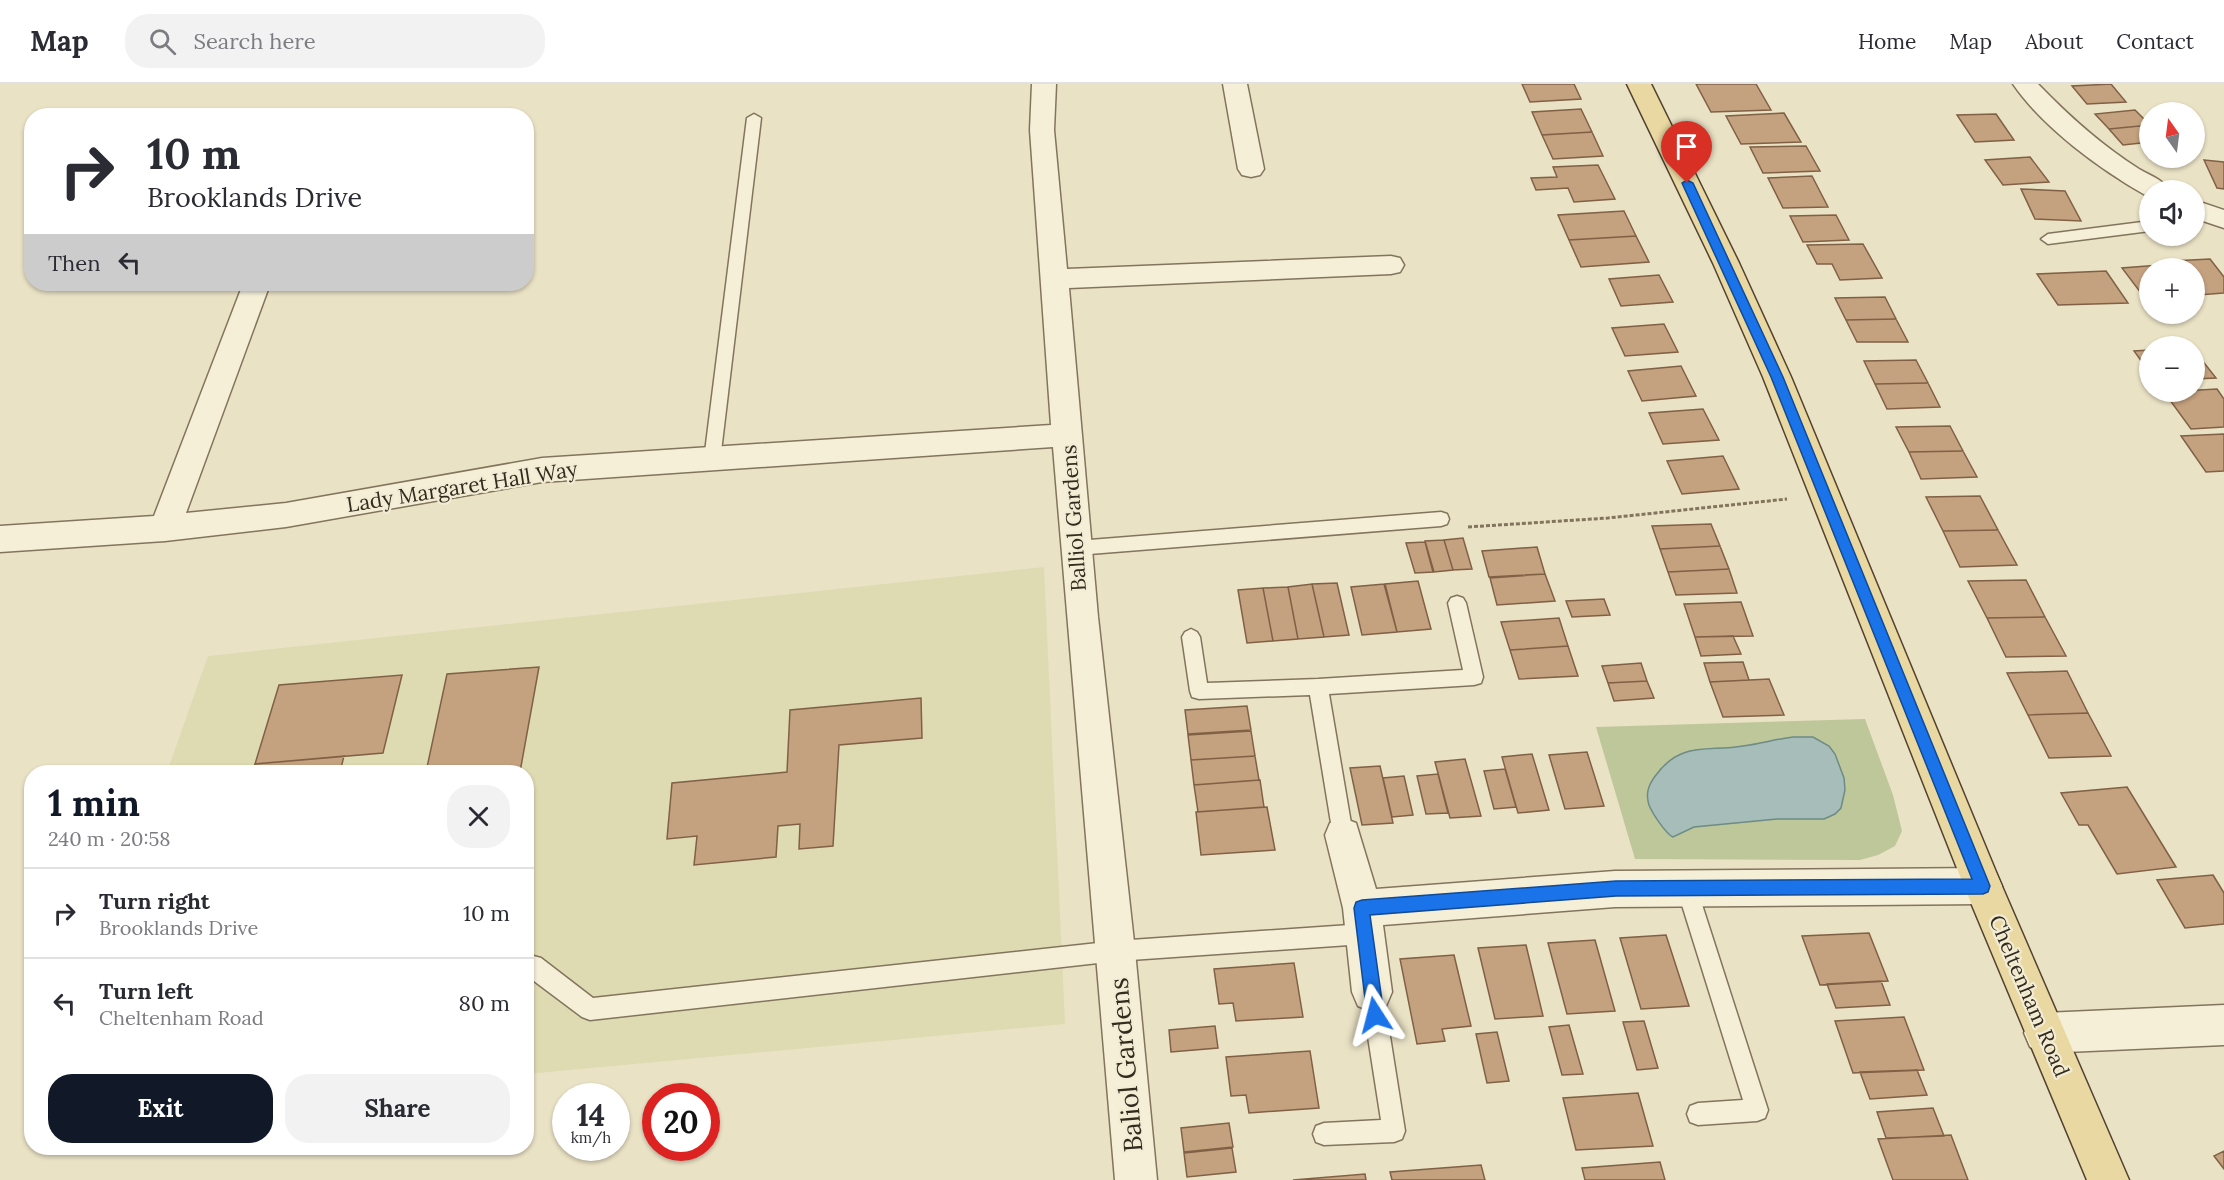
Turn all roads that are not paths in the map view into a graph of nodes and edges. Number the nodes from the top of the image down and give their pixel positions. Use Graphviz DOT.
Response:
graph roads {
  1 [pos="1044,84"];
  2 [pos="1235,84"];
  3 [pos="1639,84"];
  4 [pos="2025,84"];
  5 [pos="754,118"];
  6 [pos="1251,169"];
  7 [pos="2139,180"];
  8 [pos="2139,227"];
  9 [pos="2048,239"];
  10 [pos="1391,266"];
  11 [pos="1054,279"];
  12 [pos="253,291"];
  13 [pos="1068,435"];
  14 [pos="712,460"];
  15 [pos="1442,519"];
  16 [pos="165,528"];
  17 [pos="0,539"];
  18 [pos="1077,548"];
  19 [pos="1457,603"];
  20 [pos="1191,637"];
  21 [pos="1318,687"];
  22 [pos="1343,835"];
  23 [pos="1983,886"];
  24 [pos="1687,889"];
  25 [pos="1363,921"];
  26 [pos="1116,951"];
  27 [pos="534,965"];
  28 [pos="1372,992"];
  29 [pos="2224,1025"];
  30 [pos="2044,1033"];
  31 [pos="1698,1114"];
  32 [pos="1324,1134"];
  33 [pos="1136,1180"];
  34 [pos="2108,1180"];
  1 -- 11 [label="street, Balliol Gardens"];
  2 -- 6 [label="street"];
  3 -- 23 [label="main road, Cheltenham Road"];
  4 -- 7 [label="street"];
  5 -- 14 [label="lane"];
  8 -- 9 [label="lane"];
  10 -- 11 [label="street"];
  11 -- 13 [label="street, Balliol Gardens"];
  12 -- 16 [label="street"];
  13 -- 14 [label="street, Lady Margaret Hall Way"];
  13 -- 18 [label="street, Balliol Gardens"];
  14 -- 16 [label="street, Lady Margaret Hall Way"];
  15 -- 18 [label="lane"];
  16 -- 17 [label="street, Lady Margaret Hall Way"];
  18 -- 26 [label="street, Balliol Gardens"];
  19 -- 21 [label="lane"];
  20 -- 21 [label="lane"];
  21 -- 22 [label="lane"];
  22 -- 25 [label="street"];
  23 -- 24 [label="street"];
  23 -- 30 [label="main road, Cheltenham Road"];
  24 -- 25 [label="street"];
  24 -- 31 [label="lane"];
  25 -- 26 [label="lane"];
  25 -- 28 [label="street"];
  26 -- 27 [label="lane"];
  26 -- 33 [label="street, Baliol Gardens"];
  28 -- 32 [label="lane"];
  29 -- 30 [label="street"];
  30 -- 34 [label="main road, Cheltenham Road"];
}
